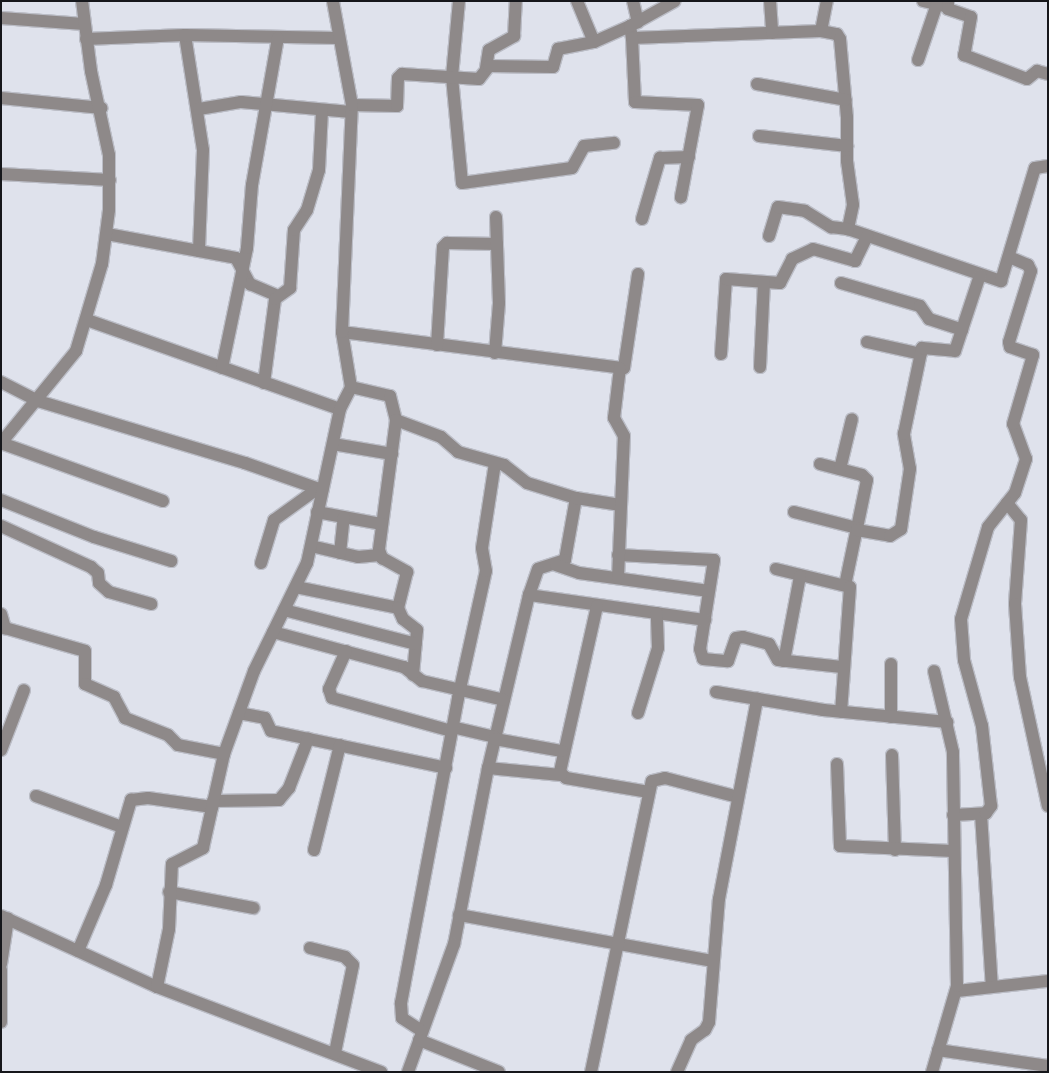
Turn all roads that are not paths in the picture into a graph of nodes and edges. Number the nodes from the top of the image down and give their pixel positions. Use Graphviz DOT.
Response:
graph roads {
  1 [pos="82,1"];
  2 [pos="333,1"];
  3 [pos="459,1"];
  4 [pos="516,1"];
  5 [pos="577,1"];
  6 [pos="633,1"];
  7 [pos="675,1"];
  8 [pos="770,1"];
  9 [pos="827,1"];
  10 [pos="923,1"];
  11 [pos="944,4"];
  12 [pos="1,18"];
  13 [pos="84,24"];
  14 [pos="633,29"];
  15 [pos="822,32"];
  16 [pos="772,33"];
  17 [pos="185,36"];
  18 [pos="278,38"];
  19 [pos="338,38"];
  20 [pos="86,39"];
  21 [pos="594,42"];
  22 [pos="918,60"];
  23 [pos="486,68"];
  24 [pos="1048,74"];
  25 [pos="452,77"];
  26 [pos="757,84"];
  27 [pos="1,98"];
  28 [pos="846,100"];
  29 [pos="265,103"];
  30 [pos="102,108"];
  31 [pos="200,109"];
  32 [pos="351,109"];
  33 [pos="322,110"];
  34 [pos="760,136"];
  35 [pos="614,143"];
  36 [pos="847,146"];
  37 [pos="689,157"];
  38 [pos="1048,166"];
  39 [pos="1,174"];
  40 [pos="110,180"];
  41 [pos="681,197"];
  42 [pos="496,217"];
  43 [pos="642,219"];
  44 [pos="848,229"];
  45 [pos="107,234"];
  46 [pos="769,236"];
  47 [pos="867,236"];
  48 [pos="497,244"];
  49 [pos="199,251"];
  50 [pos="1009,257"];
  51 [pos="242,263"];
  52 [pos="638,274"];
  53 [pos="980,275"];
  54 [pos="764,282"];
  55 [pos="841,283"];
  56 [pos="276,295"];
  57 [pos="88,320"];
  58 [pos="962,330"];
  59 [pos="342,332"];
  60 [pos="867,342"];
  61 [pos="437,345"];
  62 [pos="495,353"];
  63 [pos="721,354"];
  64 [pos="921,354"];
  65 [pos="760,367"];
  66 [pos="222,368"];
  67 [pos="620,368"];
  68 [pos="1,382"];
  69 [pos="264,383"];
  70 [pos="351,386"];
  71 [pos="38,401"];
  72 [pos="340,409"];
  73 [pos="852,419"];
  74 [pos="396,420"];
  75 [pos="1,443"];
  76 [pos="332,444"];
  77 [pos="392,454"];
  78 [pos="495,463"];
  79 [pos="820,464"];
  80 [pos="840,469"];
  81 [pos="320,490"];
  82 [pos="576,498"];
  83 [pos="1,500"];
  84 [pos="163,501"];
  85 [pos="1007,503"];
  86 [pos="620,505"];
  87 [pos="317,512"];
  88 [pos="794,512"];
  89 [pos="344,517"];
  90 [pos="382,524"];
  91 [pos="1,526"];
  92 [pos="857,529"];
  93 [pos="311,546"];
  94 [pos="340,553"];
  95 [pos="380,555"];
  96 [pos="618,555"];
  97 [pos="171,561"];
  98 [pos="261,563"];
  99 [pos="556,565"];
  100 [pos="776,570"];
  101 [pos="800,576"];
  102 [pos="618,578"];
  103 [pos="845,584"];
  104 [pos="296,587"];
  105 [pos="710,591"];
  106 [pos="529,594"];
  107 [pos="151,604"];
  108 [pos="597,606"];
  109 [pos="398,608"];
  110 [pos="284,610"];
  111 [pos="1,614"];
  112 [pos="657,614"];
  113 [pos="705,620"];
  114 [pos="273,632"];
  115 [pos="416,644"];
  116 [pos="346,651"];
  117 [pos="784,661"];
  118 [pos="891,664"];
  119 [pos="842,666"];
  120 [pos="934,671"];
  121 [pos="413,675"];
  122 [pos="24,690"];
  123 [pos="459,690"];
  124 [pos="716,692"];
  125 [pos="757,699"];
  126 [pos="504,700"];
  127 [pos="841,712"];
  128 [pos="239,713"];
  129 [pos="638,713"];
  130 [pos="891,717"];
  131 [pos="947,722"];
  132 [pos="452,729"];
  133 [pos="495,738"];
  134 [pos="308,739"];
  135 [pos="340,745"];
  136 [pos="1,750"];
  137 [pos="562,751"];
  138 [pos="224,754"];
  139 [pos="892,755"];
  140 [pos="837,764"];
  141 [pos="446,768"];
  142 [pos="488,768"];
  143 [pos="561,775"];
  144 [pos="649,792"];
  145 [pos="36,796"];
  146 [pos="738,797"];
  147 [pos="212,804"];
  148 [pos="1048,806"];
  149 [pos="953,814"];
  150 [pos="981,814"];
  151 [pos="122,827"];
  152 [pos="314,850"];
  153 [pos="895,850"];
  154 [pos="954,851"];
  155 [pos="169,892"];
  156 [pos="254,908"];
  157 [pos="459,915"];
  158 [pos="4,918"];
  159 [pos="619,945"];
  160 [pos="310,948"];
  161 [pos="78,951"];
  162 [pos="713,961"];
  163 [pos="1,964"];
  164 [pos="1,970"];
  165 [pos="1048,981"];
  166 [pos="157,987"];
  167 [pos="992,987"];
  168 [pos="957,991"];
  169 [pos="1,1022"];
  170 [pos="421,1035"];
  171 [pos="938,1050"];
  172 [pos="335,1053"];
  173 [pos="1048,1066"];
  174 [pos="378,1071"];
  175 [pos="408,1072"];
  176 [pos="499,1072"];
  177 [pos="590,1072"];
  178 [pos="677,1072"];
  179 [pos="932,1072"];
  1 -- 13 [label="street"];
  2 -- 19 [label="street"];
  3 -- 25 [label="street"];
  4 -- 23 [label="street"];
  5 -- 21 [label="street"];
  6 -- 14 [label="street"];
  7 -- 14 [label="street"];
  8 -- 16 [label="street"];
  9 -- 15 [label="street"];
  10 -- 11 [label="street"];
  11 -- 22 [label="street"];
  11 -- 24 [label="street"];
  12 -- 13 [label="street"];
  13 -- 20 [label="street"];
  14 -- 16 [label="street"];
  14 -- 21 [label="street"];
  14 -- 37 [label="street"];
  15 -- 16 [label="street"];
  15 -- 28 [label="street"];
  17 -- 18 [label="street"];
  17 -- 20 [label="street"];
  17 -- 31 [label="street"];
  18 -- 19 [label="street"];
  18 -- 29 [label="street"];
  19 -- 32 [label="street"];
  20 -- 30 [label="street"];
  21 -- 23 [label="street"];
  23 -- 25 [label="street"];
  25 -- 32 [label="street"];
  25 -- 35 [label="street"];
  26 -- 28 [label="street"];
  27 -- 30 [label="street"];
  28 -- 36 [label="street"];
  29 -- 31 [label="street"];
  29 -- 33 [label="street"];
  29 -- 51 [label="street"];
  30 -- 40 [label="street"];
  31 -- 49 [label="street"];
  32 -- 33 [label="street"];
  32 -- 59 [label="street"];
  33 -- 56 [label="street"];
  34 -- 36 [label="street"];
  36 -- 44 [label="street"];
  37 -- 41 [label="street"];
  37 -- 43 [label="street"];
  38 -- 50 [label="street"];
  39 -- 40 [label="street"];
  40 -- 45 [label="street"];
  42 -- 48 [label="street"];
  44 -- 46 [label="street"];
  44 -- 47 [label="street"];
  45 -- 49 [label="street"];
  45 -- 57 [label="street"];
  47 -- 53 [label="street"];
  47 -- 54 [label="street"];
  48 -- 61 [label="street"];
  48 -- 62 [label="street"];
  49 -- 51 [label="street"];
  50 -- 53 [label="street"];
  50 -- 85 [label="street"];
  51 -- 56 [label="street"];
  51 -- 66 [label="street"];
  52 -- 67 [label="street"];
  53 -- 58 [label="street"];
  54 -- 63 [label="street"];
  54 -- 65 [label="street"];
  55 -- 58 [label="street"];
  56 -- 69 [label="street"];
  57 -- 66 [label="street"];
  57 -- 71 [label="street"];
  58 -- 64 [label="street"];
  59 -- 61 [label="street"];
  59 -- 70 [label="street"];
  60 -- 64 [label="street"];
  61 -- 62 [label="street"];
  62 -- 67 [label="street"];
  64 -- 92 [label="street"];
  66 -- 69 [label="street"];
  67 -- 86 [label="street"];
  68 -- 71 [label="street"];
  69 -- 72 [label="street"];
  70 -- 72 [label="street"];
  70 -- 74 [label="street"];
  71 -- 75 [label="street"];
  71 -- 81 [label="street"];
  72 -- 76 [label="street"];
  73 -- 80 [label="street"];
  74 -- 77 [label="street"];
  74 -- 78 [label="street"];
  75 -- 84 [label="street"];
  76 -- 77 [label="street"];
  76 -- 81 [label="street"];
  77 -- 90 [label="street"];
  78 -- 82 [label="street"];
  78 -- 123 [label="street"];
  79 -- 80 [label="street"];
  80 -- 92 [label="street"];
  81 -- 87 [label="street"];
  81 -- 98 [label="street"];
  82 -- 86 [label="street"];
  82 -- 99 [label="street"];
  83 -- 97 [label="street"];
  85 -- 148 [label="street"];
  85 -- 150 [label="street"];
  86 -- 96 [label="street"];
  87 -- 89 [label="street"];
  87 -- 93 [label="street"];
  88 -- 92 [label="street"];
  89 -- 90 [label="street"];
  89 -- 94 [label="street"];
  90 -- 95 [label="street"];
  91 -- 107 [label="street"];
  92 -- 103 [label="street"];
  93 -- 94 [label="street"];
  93 -- 104 [label="street"];
  94 -- 95 [label="street"];
  95 -- 109 [label="street"];
  96 -- 102 [label="street"];
  96 -- 105 [label="street"];
  99 -- 102 [label="street"];
  99 -- 106 [label="street"];
  100 -- 101 [label="street"];
  101 -- 103 [label="street"];
  101 -- 117 [label="street"];
  102 -- 105 [label="street"];
  103 -- 119 [label="street"];
  104 -- 109 [label="street"];
  104 -- 110 [label="street"];
  105 -- 113 [label="street"];
  106 -- 108 [label="street"];
  106 -- 126 [label="street"];
  108 -- 112 [label="street"];
  108 -- 137 [label="street"];
  109 -- 115 [label="street"];
  110 -- 114 [label="street"];
  110 -- 115 [label="street"];
  111 -- 138 [label="street"];
  112 -- 113 [label="street"];
  112 -- 129 [label="street"];
  113 -- 117 [label="street"];
  114 -- 116 [label="street"];
  114 -- 128 [label="street"];
  115 -- 121 [label="street"];
  116 -- 121 [label="street"];
  116 -- 132 [label="street"];
  117 -- 119 [label="street"];
  118 -- 130 [label="street"];
  119 -- 127 [label="street"];
  120 -- 131 [label="street"];
  121 -- 123 [label="street"];
  122 -- 136 [label="street"];
  123 -- 126 [label="street"];
  123 -- 132 [label="street"];
  124 -- 125 [label="street"];
  125 -- 127 [label="street"];
  125 -- 146 [label="street"];
  126 -- 133 [label="street"];
  127 -- 130 [label="street"];
  128 -- 134 [label="street"];
  128 -- 138 [label="street"];
  130 -- 131 [label="street"];
  131 -- 149 [label="street"];
  132 -- 133 [label="street"];
  132 -- 141 [label="street"];
  133 -- 137 [label="street"];
  133 -- 142 [label="street"];
  134 -- 135 [label="street"];
  134 -- 147 [label="street"];
  135 -- 141 [label="street"];
  135 -- 152 [label="street"];
  137 -- 143 [label="street"];
  138 -- 147 [label="street"];
  139 -- 153 [label="street"];
  140 -- 153 [label="street"];
  141 -- 170 [label="street"];
  142 -- 143 [label="street"];
  142 -- 157 [label="street"];
  143 -- 144 [label="street"];
  144 -- 146 [label="street"];
  144 -- 159 [label="street"];
  145 -- 151 [label="street"];
  146 -- 162 [label="street"];
  147 -- 151 [label="street"];
  147 -- 155 [label="street"];
  149 -- 150 [label="street"];
  149 -- 154 [label="street"];
  150 -- 167 [label="street"];
  151 -- 161 [label="street"];
  153 -- 154 [label="street"];
  154 -- 168 [label="street"];
  155 -- 156 [label="street"];
  155 -- 166 [label="street"];
  157 -- 159 [label="street"];
  157 -- 170 [label="street"];
  158 -- 161 [label="street"];
  158 -- 163 [label="street"];
  159 -- 162 [label="street"];
  159 -- 177 [label="street"];
  160 -- 172 [label="street"];
  161 -- 166 [label="street"];
  162 -- 178 [label="street"];
  164 -- 169 [label="street"];
  165 -- 167 [label="street"];
  166 -- 172 [label="street"];
  167 -- 168 [label="street"];
  168 -- 171 [label="street"];
  170 -- 175 [label="street"];
  170 -- 176 [label="street"];
  171 -- 173 [label="street"];
  171 -- 179 [label="street"];
  172 -- 174 [label="street"];
}
